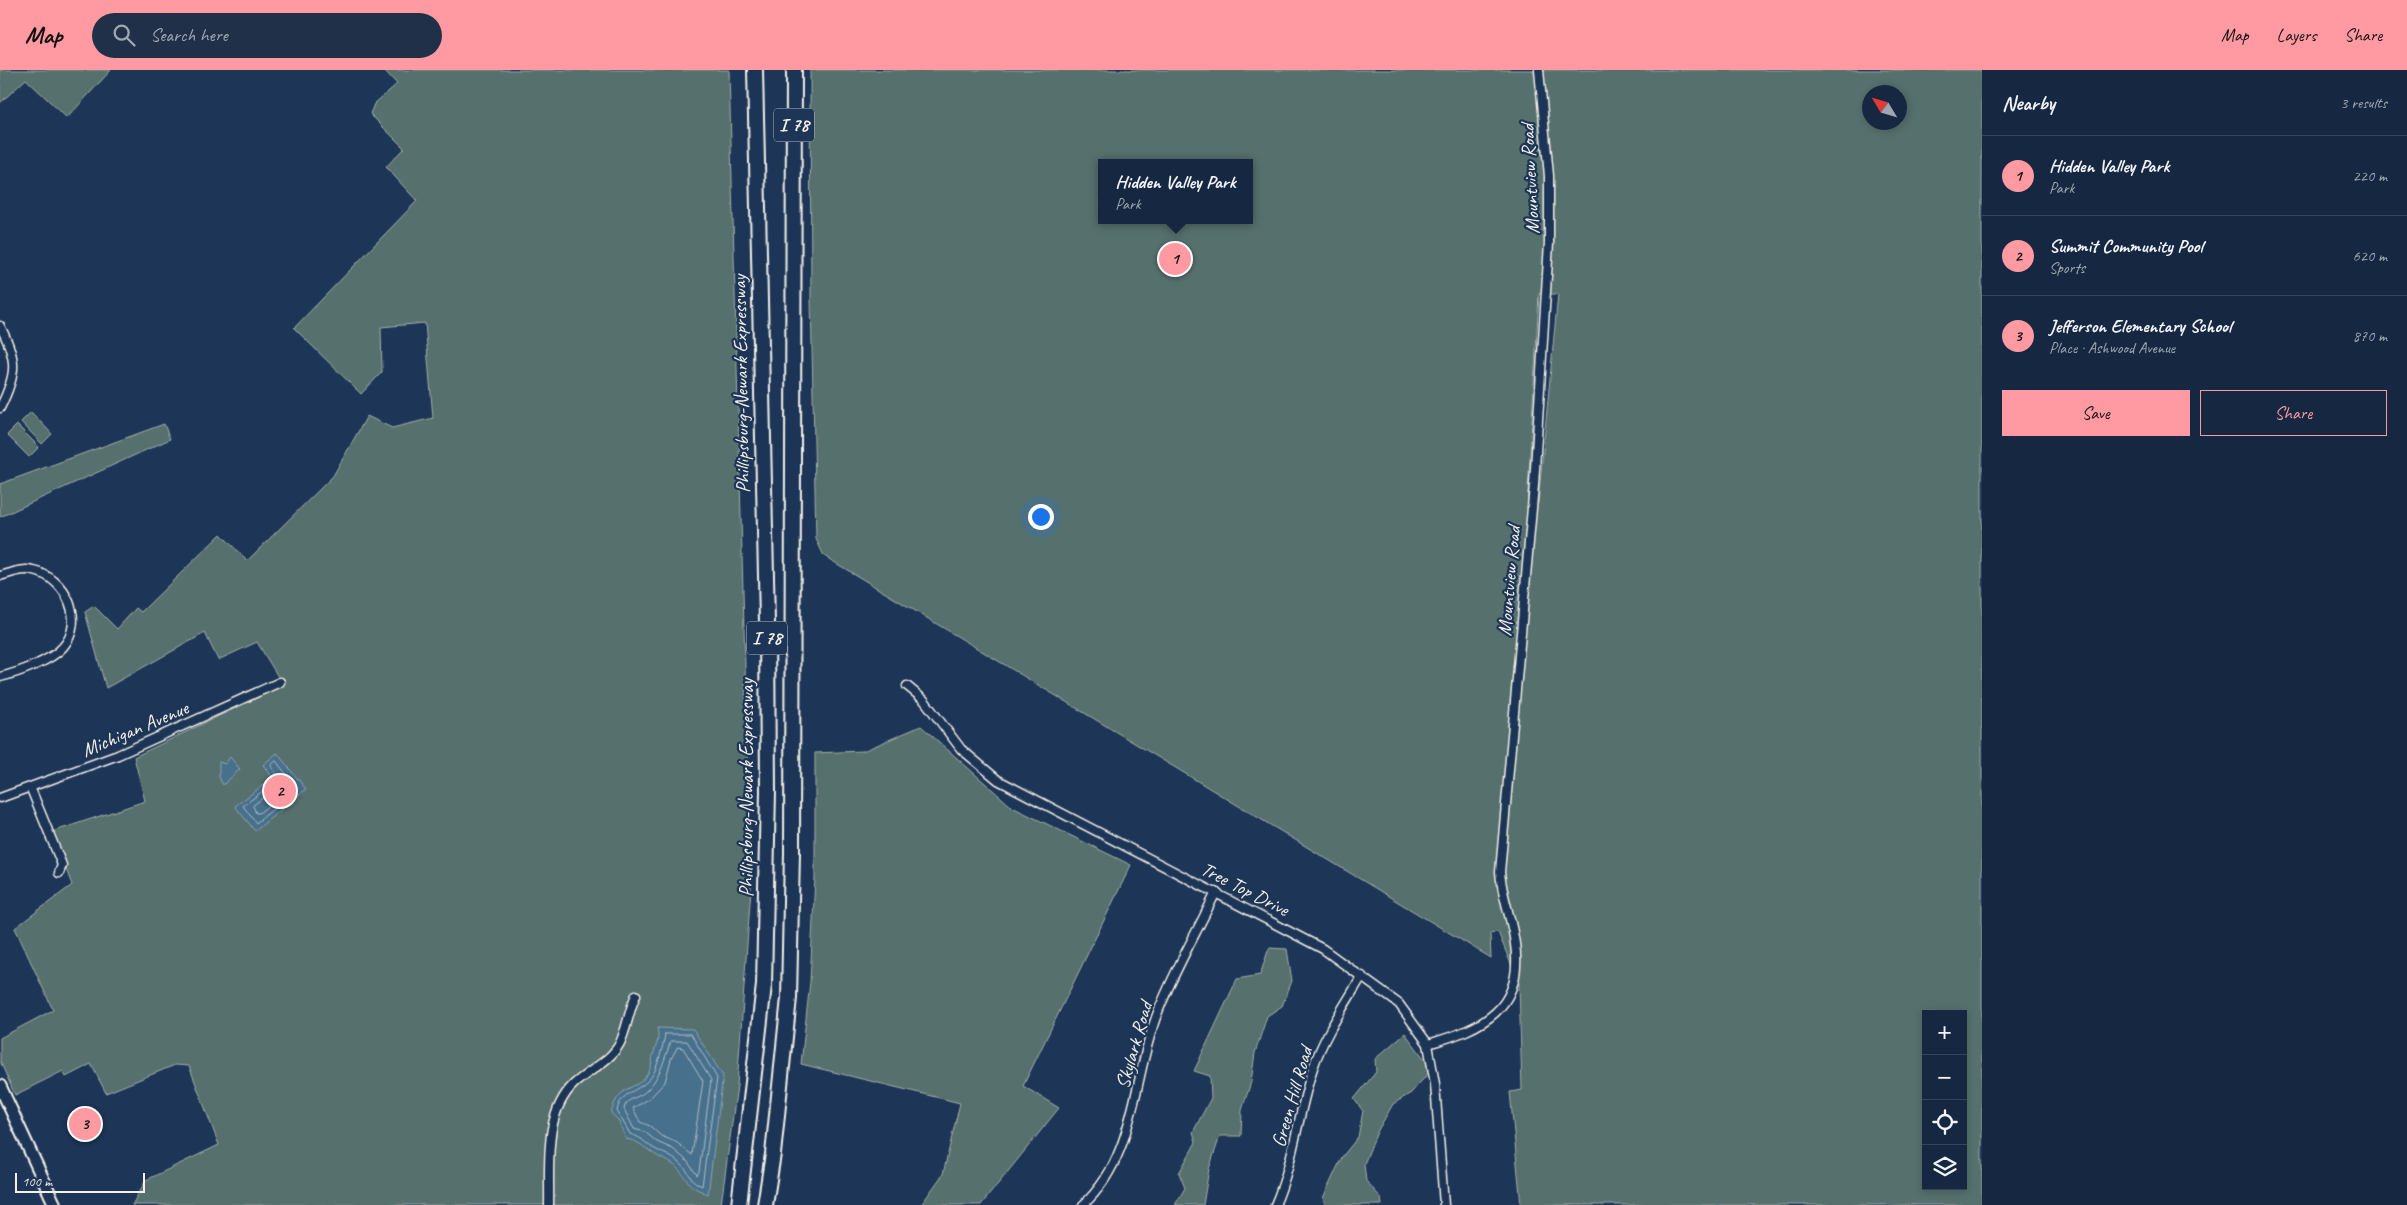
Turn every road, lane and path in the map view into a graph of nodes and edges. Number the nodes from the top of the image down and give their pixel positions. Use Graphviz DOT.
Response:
graph roads {
  1 [pos="755,70"];
  2 [pos="794,70"];
  3 [pos="1539,70"];
  4 [pos="0,326"];
  5 [pos="0,408"];
  6 [pos="0,576"];
  7 [pos="0,677"];
  8 [pos="280,682"];
  9 [pos="907,686"];
  10 [pos="31,788"];
  11 [pos="0,798"];
  12 [pos="59,873"];
  13 [pos="1216,892"];
  14 [pos="1362,976"];
  15 [pos="636,995"];
  16 [pos="1428,1044"];
  17 [pos="0,1086"];
  18 [pos="55,1205"];
  19 [pos="549,1205"];
  20 [pos="739,1205"];
  21 [pos="765,1205"];
  22 [pos="1083,1205"];
  23 [pos="1275,1205"];
  24 [pos="1444,1205"];
  1 -- 20 [label="highway, Phillipsburg-Newark Expressway / I 78"];
  2 -- 21 [label="highway, I 78"];
  3 -- 16 [label="street, Mountview Road"];
  4 -- 5 [label="street"];
  6 -- 7 [label="street"];
  8 -- 10 [label="street, Michigan Avenue"];
  9 -- 13 [label="street, Tree Top Drive"];
  10 -- 11 [label="street, Michigan Avenue"];
  10 -- 12 [label="street"];
  13 -- 14 [label="street, Tree Top Drive"];
  13 -- 22 [label="street, Skylark Road"];
  14 -- 16 [label="street, Tree Top Drive"];
  14 -- 23 [label="street, Green Hill Road"];
  15 -- 19 [label="street"];
  16 -- 24 [label="street, Tree Top Drive"];
  17 -- 18 [label="street"];
}
